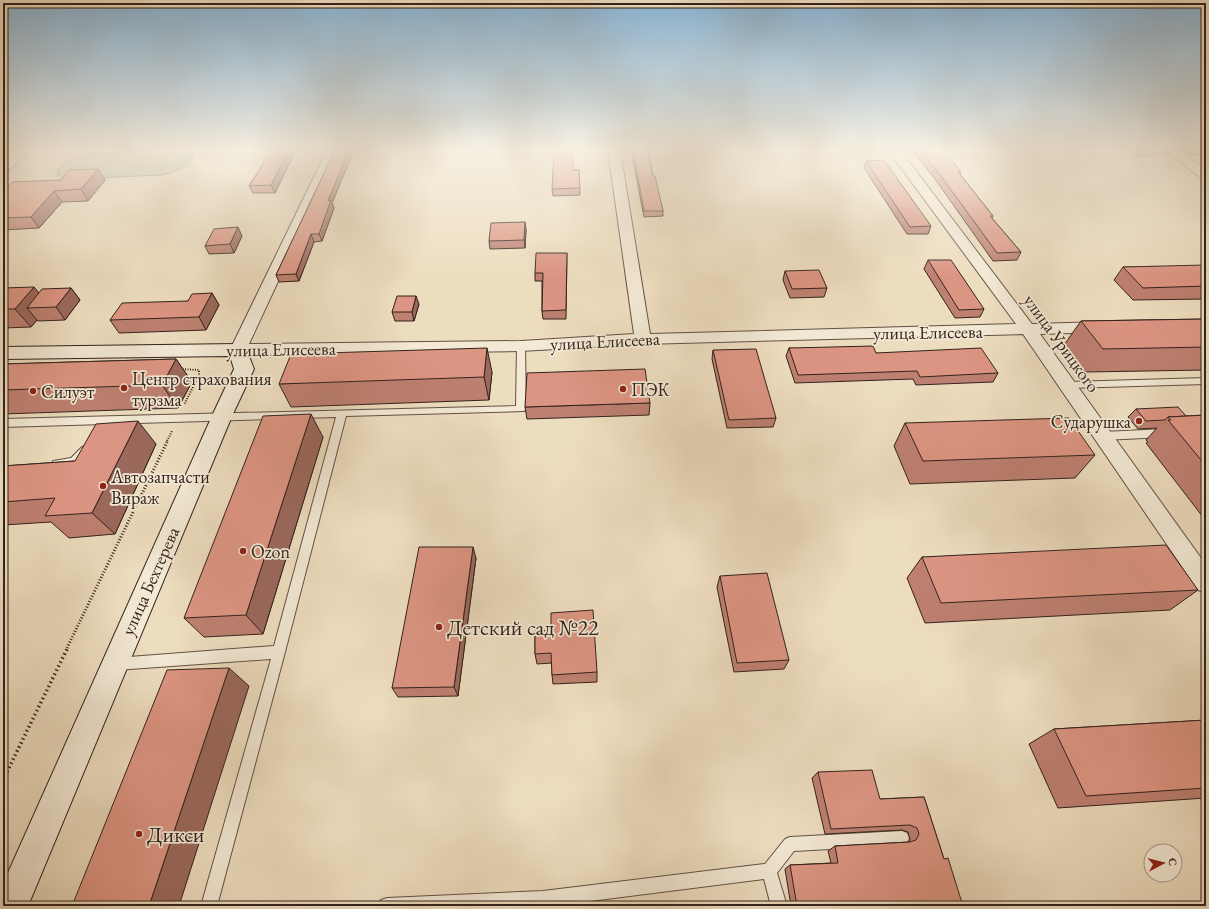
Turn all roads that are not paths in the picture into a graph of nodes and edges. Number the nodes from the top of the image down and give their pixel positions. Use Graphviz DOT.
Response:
graph roads {
  1 [pos="313,192"];
  2 [pos="621,192"];
  3 [pos="926,192"];
  4 [pos="1121,327"];
  5 [pos="1028,329"];
  6 [pos="643,339"];
  7 [pos="521,346"];
  8 [pos="238,350"];
  9 [pos="3,353"];
  10 [pos="1206,381"];
  11 [pos="1068,385"];
  12 [pos="342,413"];
  13 [pos="222,416"];
  14 [pos="102,420"];
  15 [pos="3,423"];
  16 [pos="1174,433"];
  17 [pos="1103,436"];
  18 [pos="46,465"];
  19 [pos="1206,583"];
  20 [pos="279,652"];
  21 [pos="114,664"];
  22 [pos="902,838"];
  23 [pos="770,870"];
  24 [pos="543,903"];
  25 [pos="11,906"];
  26 [pos="210,906"];
  27 [pos="387,906"];
  28 [pos="779,906"];
  1 -- 8 [label="street"];
  2 -- 6 [label="street"];
  3 -- 5 [label="street, улица Урицкого"];
  4 -- 5 [label="street, улица Елисеева"];
  5 -- 6 [label="street, улица Елисеева"];
  5 -- 11 [label="street, улица Урицкого"];
  6 -- 7 [label="street, улица Елисеева"];
  7 -- 8 [label="street, улица Елисеева"];
  7 -- 12 [label="lane"];
  8 -- 9 [label="street, улица Елисеева"];
  8 -- 13 [label="street, улица Бехтерева"];
  10 -- 11 [label="lane"];
  11 -- 17 [label="street, улица Урицкого"];
  12 -- 13 [label="lane"];
  12 -- 20 [label="lane"];
  13 -- 14 [label="lane"];
  13 -- 21 [label="street, улица Бехтерева"];
  14 -- 15 [label="lane"];
  14 -- 18 [label="lane"];
  16 -- 17 [label="lane"];
  17 -- 19 [label="street, улица Урицкого"];
  20 -- 21 [label="lane"];
  20 -- 26 [label="lane"];
  21 -- 25 [label="street, улица Бехтерева"];
  22 -- 23 [label="lane"];
  23 -- 24 [label="lane"];
  23 -- 28 [label="lane"];
  24 -- 27 [label="lane"];
}
